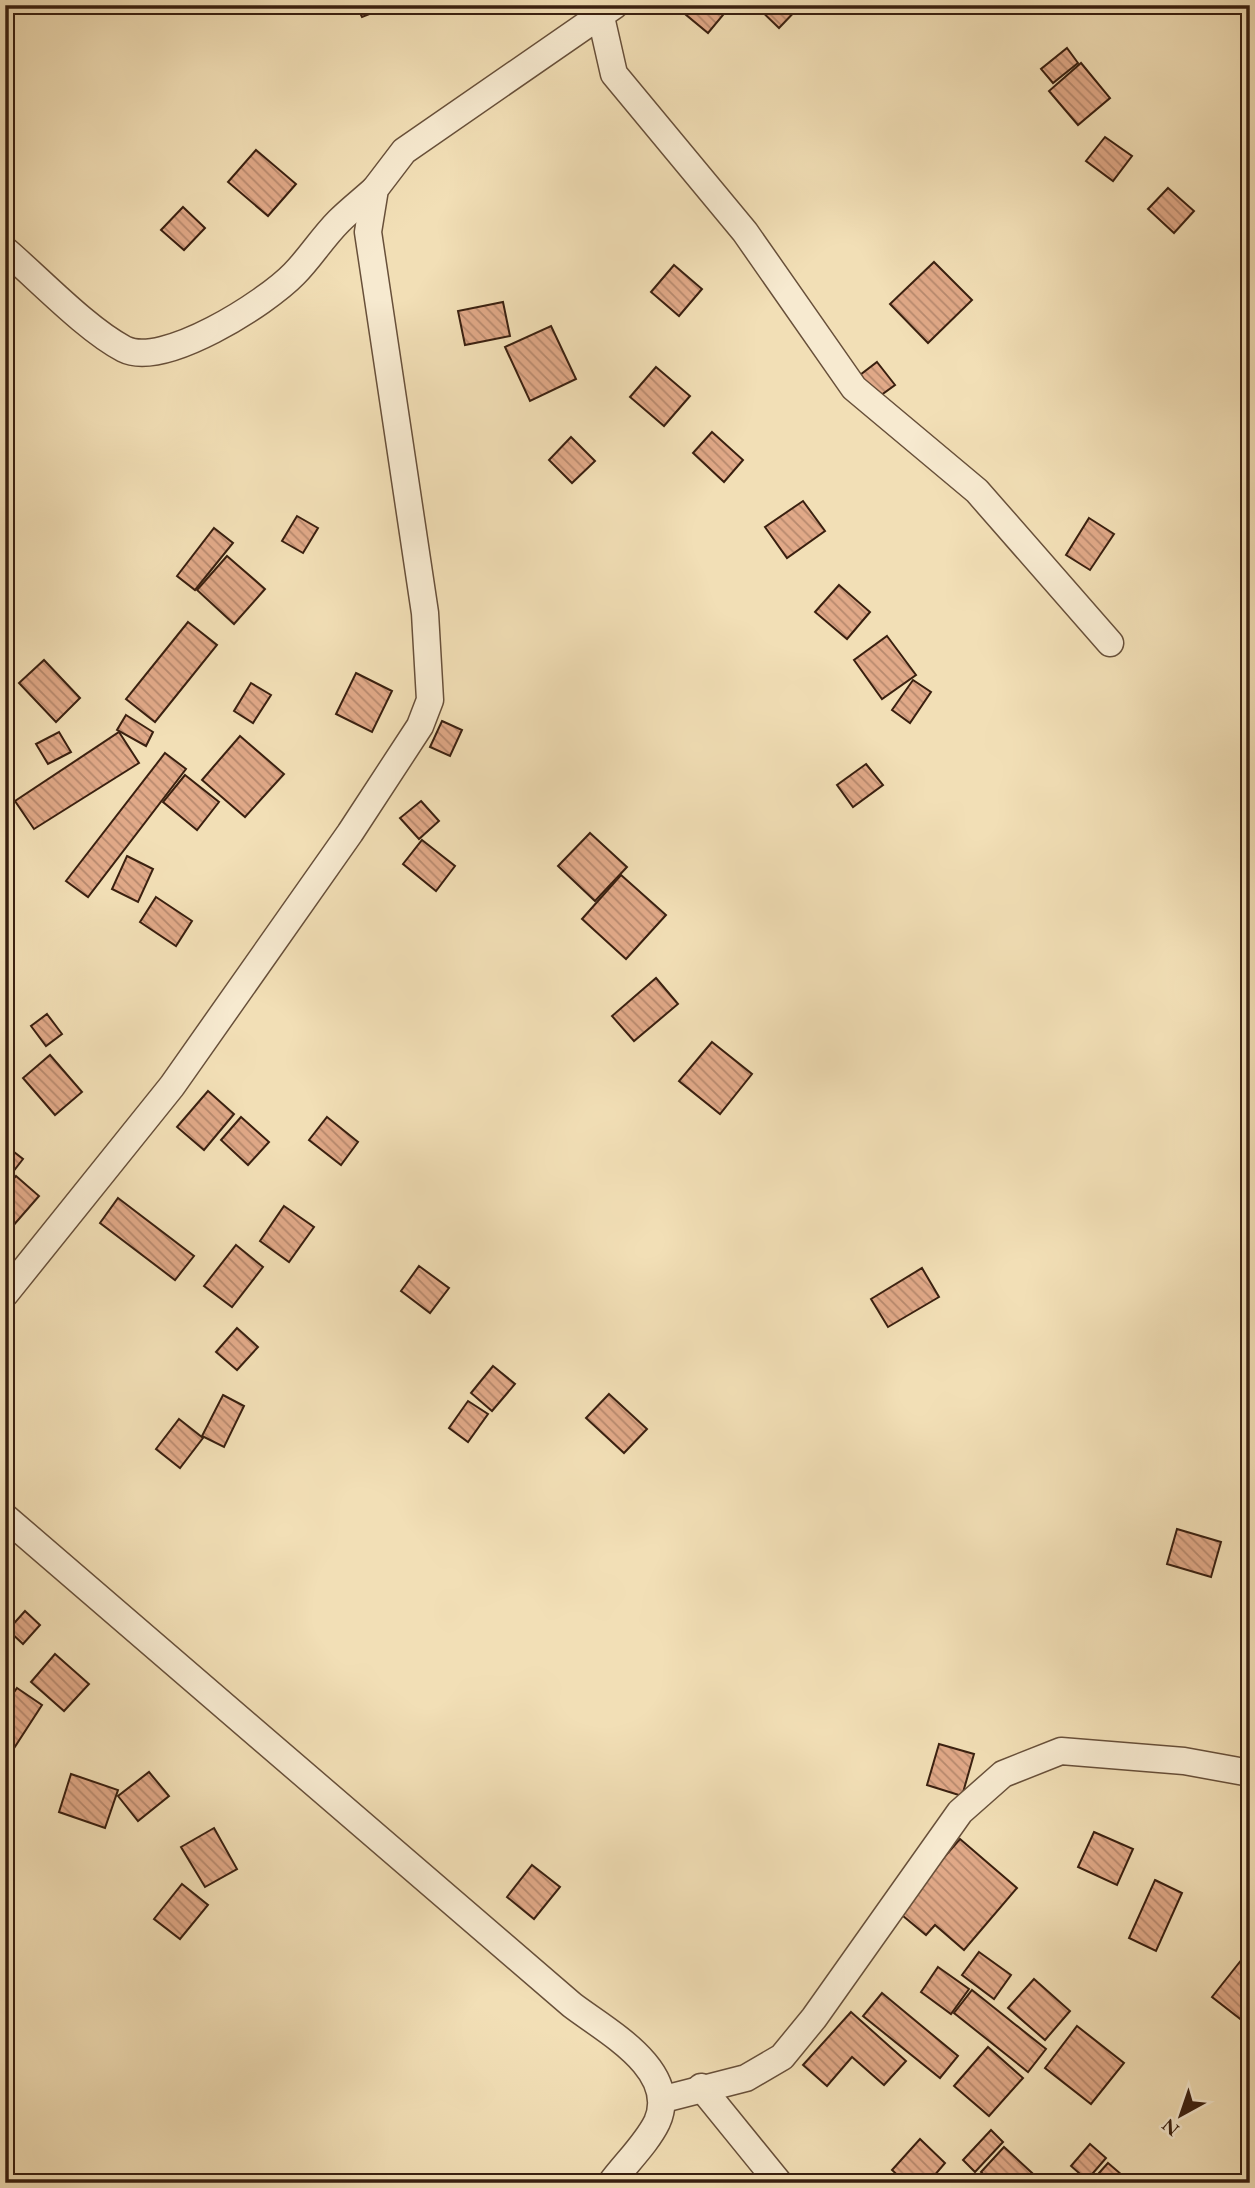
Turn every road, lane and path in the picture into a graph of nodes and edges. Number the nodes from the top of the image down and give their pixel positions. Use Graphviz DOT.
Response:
graph roads {
  1 [pos="608,11"];
  2 [pos="375,189"];
  3 [pos="5,250"];
  4 [pos="1110,643"];
  5 [pos="5,1294"];
  6 [pos="5,1517"];
  7 [pos="1250,1773"];
  8 [pos="701,2087"];
  9 [pos="664,2099"];
  10 [pos="611,2183"];
  11 [pos="779,2183"];
  1 -- 2 [label="street"];
  1 -- 4 [label="street"];
  2 -- 3 [label="street"];
  2 -- 5 [label="street"];
  6 -- 9 [label="street"];
  7 -- 8 [label="street"];
  8 -- 9 [label="street"];
  8 -- 11 [label="street"];
  9 -- 10 [label="street"];
}
